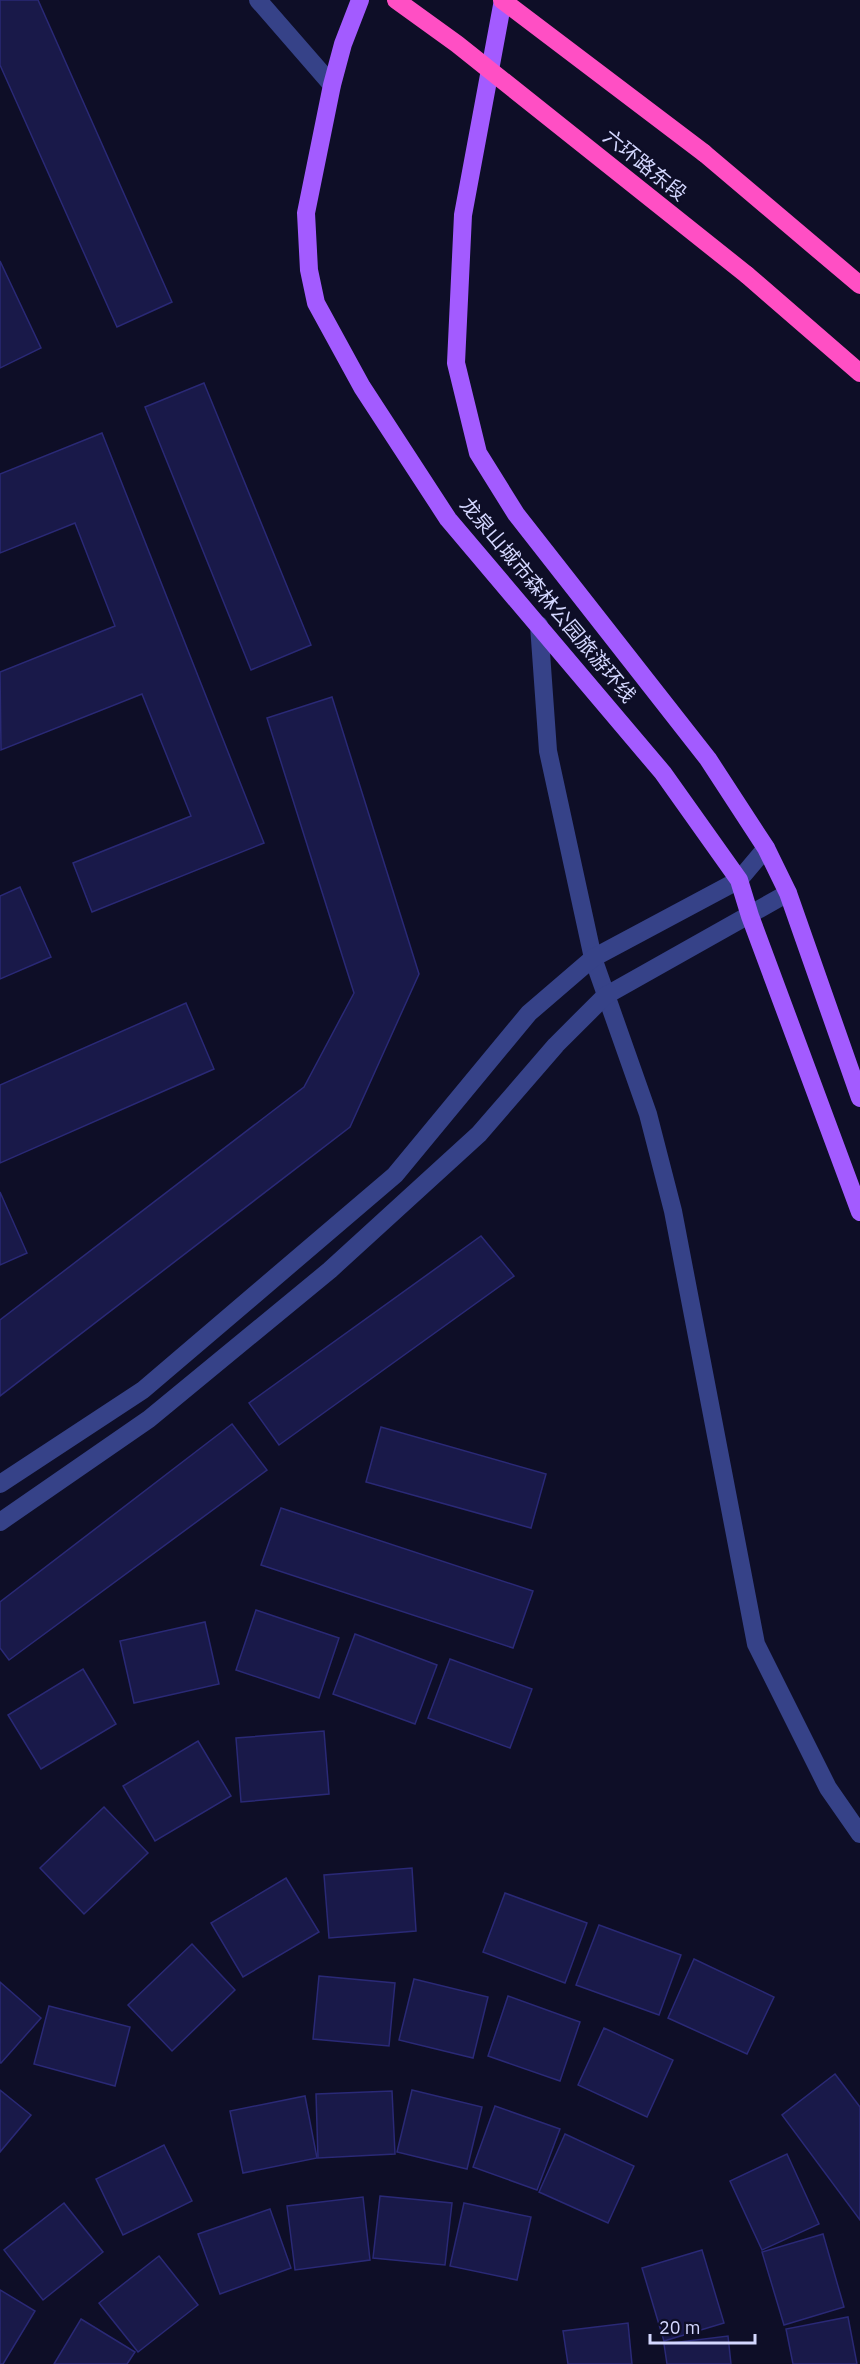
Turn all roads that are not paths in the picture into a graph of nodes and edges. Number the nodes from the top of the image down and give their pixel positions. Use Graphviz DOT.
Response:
graph roads {
  1 [pos="258,0"];
  2 [pos="360,0"];
  3 [pos="396,0"];
  4 [pos="502,0"];
  5 [pos="332,85"];
  6 [pos="860,285"];
  7 [pos="860,373"];
  8 [pos="539,625"];
  9 [pos="766,848"];
  10 [pos="739,880"];
  11 [pos="788,893"];
  12 [pos="750,916"];
  13 [pos="593,958"];
  14 [pos="605,996"];
  15 [pos="860,1098"];
  16 [pos="860,1212"];
  17 [pos="0,1484"];
  18 [pos="0,1522"];
  19 [pos="860,1834"];
  1 -- 5 [label="street"];
  2 -- 5 [label="main road, 龙泉山城市森林公园旅游环线"];
  3 -- 7 [label="highway, 六环路东段, bridge"];
  4 -- 6 [label="highway, bridge"];
  4 -- 9 [label="main road, 龙泉山城市森林公园旅游环线"];
  5 -- 8 [label="main road, 龙泉山城市森林公园旅游环线"];
  8 -- 10 [label="main road, 龙泉山城市森林公园旅游环线"];
  8 -- 13 [label="street"];
  9 -- 10 [label="street"];
  9 -- 11 [label="main road, 龙泉山城市森林公园旅游环线"];
  10 -- 12 [label="main road, 龙泉山城市森林公园旅游环线"];
  10 -- 13 [label="street"];
  11 -- 12 [label="street"];
  11 -- 15 [label="main road, 龙泉山城市森林公园旅游环线"];
  12 -- 14 [label="street"];
  12 -- 16 [label="main road, 龙泉山城市森林公园旅游环线"];
  13 -- 14 [label="street"];
  13 -- 17 [label="street"];
  14 -- 18 [label="street"];
  14 -- 19 [label="street"];
}
